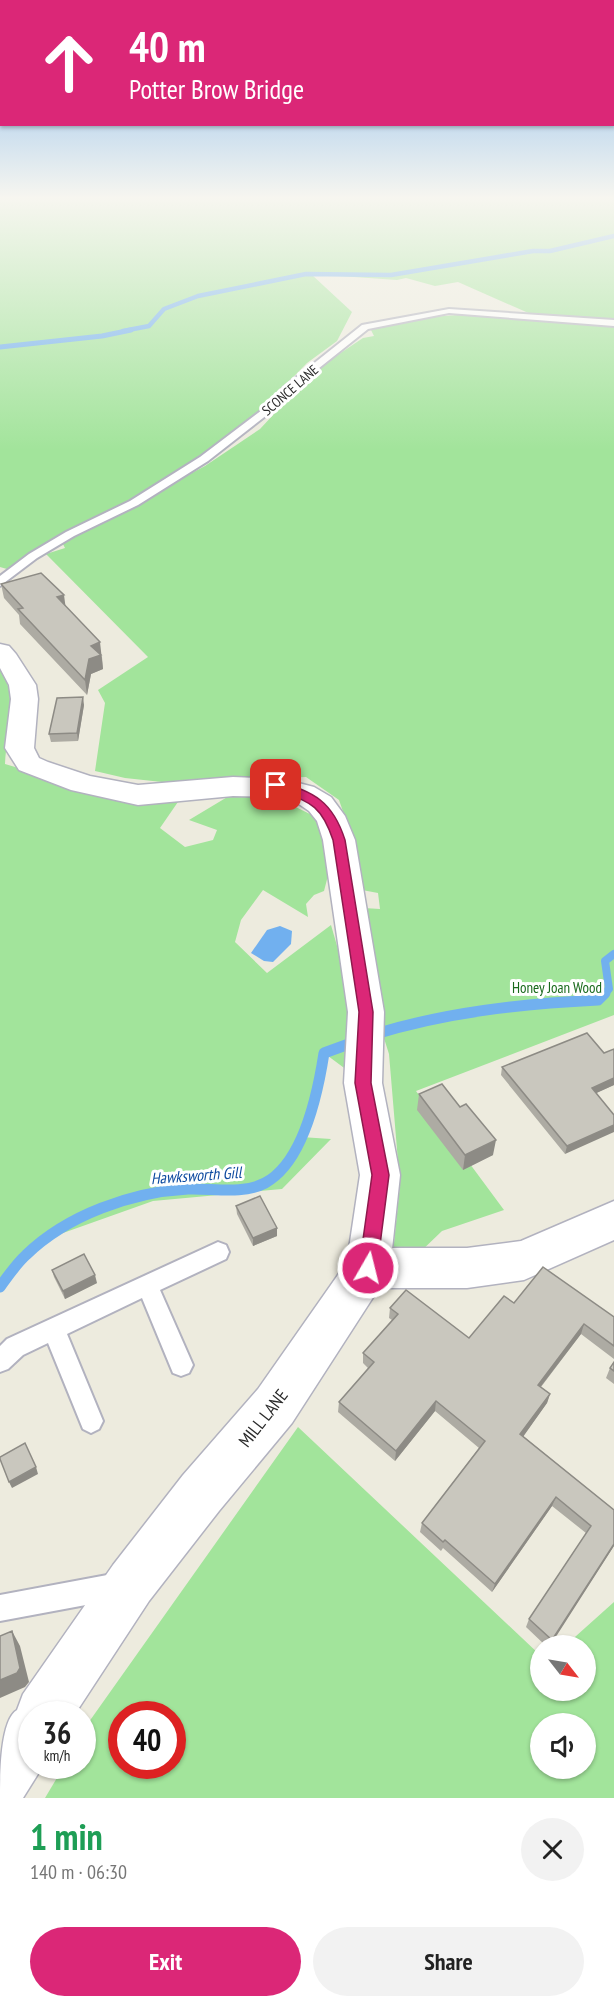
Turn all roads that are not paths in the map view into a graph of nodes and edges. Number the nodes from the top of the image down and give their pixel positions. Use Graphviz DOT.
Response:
graph roads {
  1 [pos="614,323"];
  2 [pos="0,582"];
  3 [pos="0,652"];
  4 [pos="614,1220"];
  5 [pos="218,1252"];
  6 [pos="368,1268"];
  7 [pos="148,1286"];
  8 [pos="54,1329"];
  9 [pos="0,1361"];
  10 [pos="181,1365"];
  11 [pos="91,1421"];
  12 [pos="131,1584"];
  13 [pos="0,1608"];
  14 [pos="51,1701"];
  15 [pos="18,1754"];
  16 [pos="0,1782"];
  1 -- 2 [label="lane, SCONCE LANE"];
  3 -- 6 [label="street, MILL LANE"];
  4 -- 6 [label="street"];
  5 -- 7 [label="lane"];
  6 -- 12 [label="street, MILL LANE"];
  7 -- 8 [label="lane"];
  7 -- 10 [label="lane"];
  8 -- 9 [label="lane"];
  8 -- 11 [label="lane"];
  12 -- 13 [label="lane"];
  12 -- 14 [label="street, MILL LANE"];
  15 -- 16 [label="street"];
}
